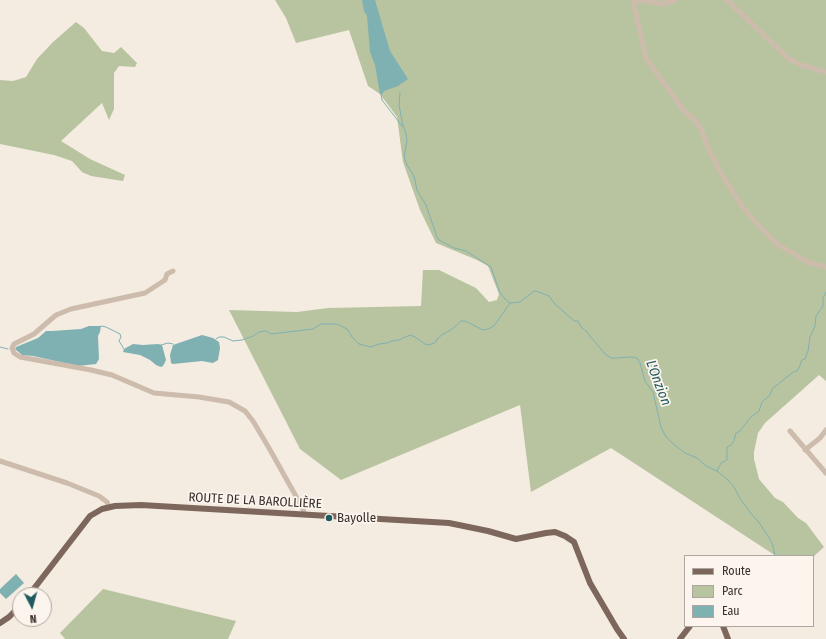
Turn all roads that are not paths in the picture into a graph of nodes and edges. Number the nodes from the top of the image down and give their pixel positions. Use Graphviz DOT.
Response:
graph roads {
  1 [pos="675,0"];
  2 [pos="727,0"];
  3 [pos="633,1"];
  4 [pos="826,72"];
  5 [pos="826,267"];
  6 [pos="173,271"];
  7 [pos="826,430"];
  8 [pos="790,431"];
  9 [pos="805,450"];
  10 [pos="0,461"];
  11 [pos="826,473"];
  12 [pos="109,507"];
  13 [pos="305,515"];
  14 [pos="35,587"];
  15 [pos="12,614"];
  16 [pos="0,624"];
  17 [pos="689,627"];
  18 [pos="723,627"];
  19 [pos="624,639"];
  20 [pos="680,639"];
  21 [pos="728,639"];
  1 -- 3 [label="street"];
  2 -- 4 [label="street"];
  3 -- 5 [label="street"];
  6 -- 13 [label="street"];
  7 -- 9 [label="street"];
  8 -- 9 [label="street"];
  9 -- 11 [label="street"];
  10 -- 12 [label="street"];
  12 -- 13 [label="main road, ROUTE DE LA BAROLLIÈRE"];
  12 -- 14 [label="main road, ROUTE DE LA BAROLLIÈRE"];
  13 -- 19 [label="main road, ROUTE DE LA BAROLLIÈRE"];
  15 -- 16 [label="main road"];
  17 -- 20 [label="main road"];
  18 -- 21 [label="main road"];
}
